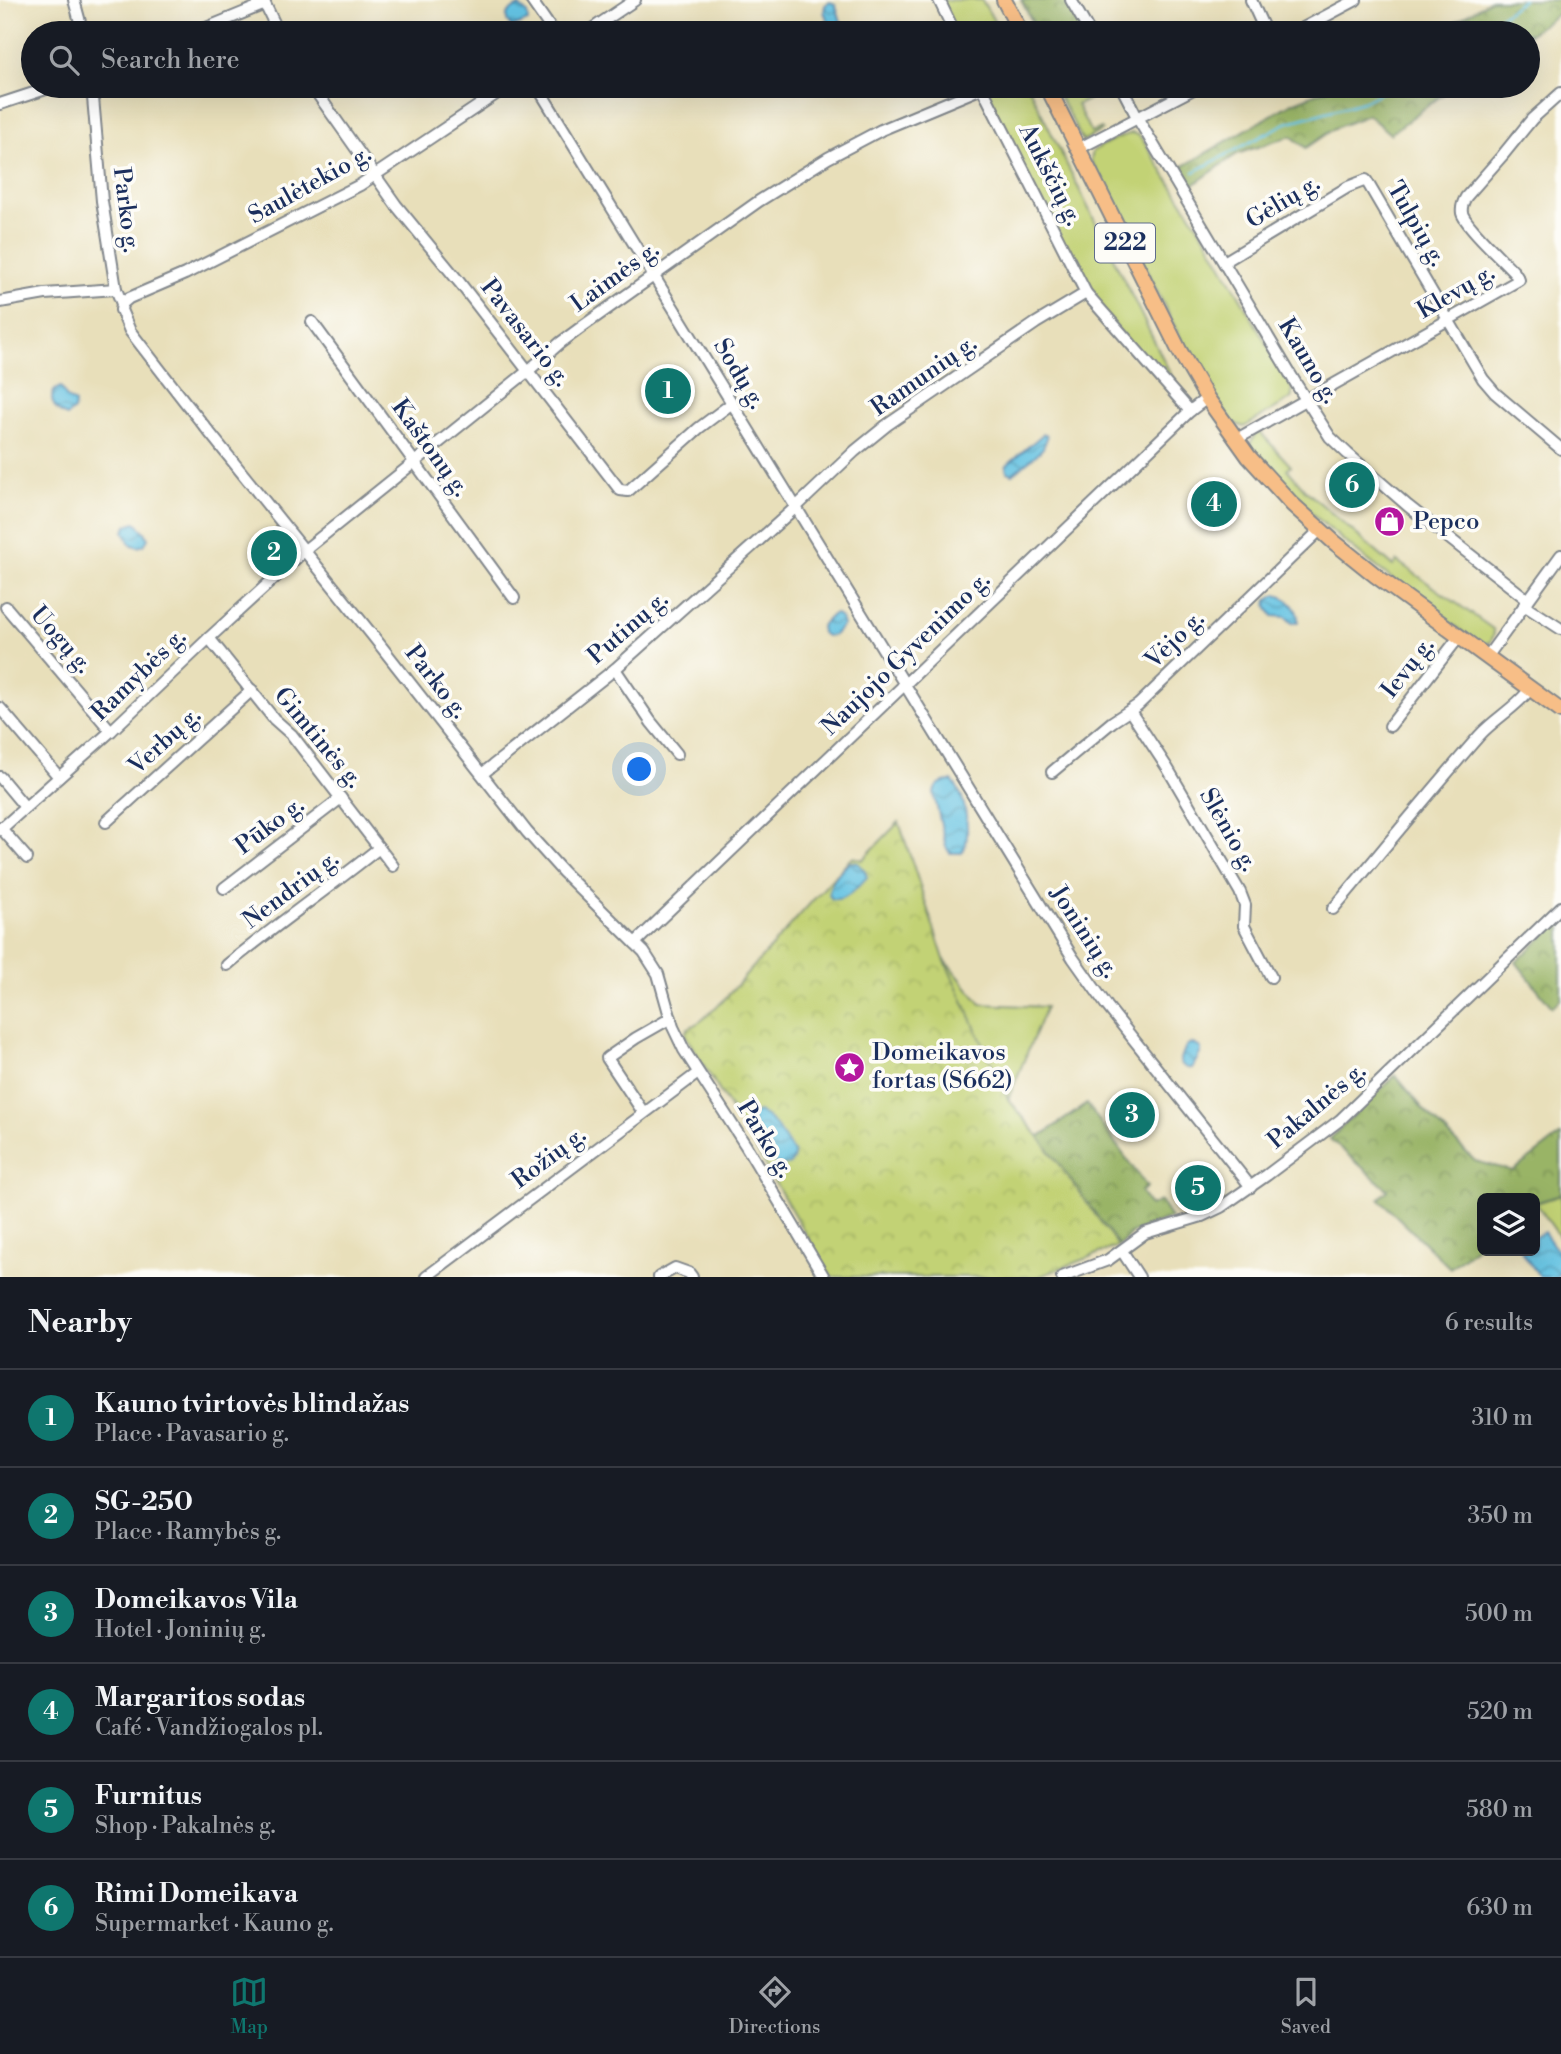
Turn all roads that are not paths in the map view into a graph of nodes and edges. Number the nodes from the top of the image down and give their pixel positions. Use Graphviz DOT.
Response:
graph roads {
  1 [pos="74,0"];
  2 [pos="531,0"];
  3 [pos="635,0"];
  4 [pos="939,0"];
  5 [pos="1004,0"];
  6 [pos="1071,0"];
  7 [pos="1251,0"];
  8 [pos="1356,0"];
  9 [pos="264,2"];
  10 [pos="80,21"];
  11 [pos="221,21"];
  12 [pos="273,21"];
  13 [pos="546,21"];
  14 [pos="604,21"];
  15 [pos="949,21"];
  16 [pos="1015,21"];
  17 [pos="1083,21"];
  18 [pos="1261,21"];
  19 [pos="1317,21"];
  20 [pos="1561,93"];
  21 [pos="21,97"];
  22 [pos="93,98"];
  23 [pos="320,98"];
  24 [pos="490,98"];
  25 [pos="544,98"];
  26 [pos="955,98"];
  27 [pos="987,98"];
  28 [pos="1053,98"];
  29 [pos="1127,98"];
  30 [pos="1177,98"];
  31 [pos="0,104"];
  32 [pos="1138,119"];
  33 [pos="1078,149"];
  34 [pos="374,176"];
  35 [pos="1366,180"];
  36 [pos="1224,262"];
  37 [pos="654,275"];
  38 [pos="116,289"];
  39 [pos="1086,293"];
  40 [pos="0,302"];
  41 [pos="122,304"];
  42 [pos="1448,321"];
  43 [pos="312,322"];
  44 [pos="528,371"];
  45 [pos="1207,398"];
  46 [pos="1306,400"];
  47 [pos="731,404"];
  48 [pos="1190,411"];
  49 [pos="1235,440"];
  50 [pos="1561,449"];
  51 [pos="414,462"];
  52 [pos="796,507"];
  53 [pos="1320,530"];
  54 [pos="305,550"];
  55 [pos="1561,555"];
  56 [pos="514,598"];
  57 [pos="1526,603"];
  58 [pos="6,607"];
  59 [pos="1561,629"];
  60 [pos="1459,637"];
  61 [pos="209,638"];
  62 [pos="1487,657"];
  63 [pos="615,669"];
  64 [pos="904,684"];
  65 [pos="1530,689"];
  66 [pos="251,691"];
  67 [pos="0,708"];
  68 [pos="1130,711"];
  69 [pos="1561,711"];
  70 [pos="1390,726"];
  71 [pos="111,731"];
  72 [pos="677,754"];
  73 [pos="1052,772"];
  74 [pos="482,774"];
  75 [pos="0,777"];
  76 [pos="59,777"];
  77 [pos="341,798"];
  78 [pos="25,807"];
  79 [pos="106,822"];
  80 [pos="1,828"];
  81 [pos="379,848"];
  82 [pos="27,858"];
  83 [pos="393,866"];
  84 [pos="224,888"];
  85 [pos="1561,907"];
  86 [pos="1333,909"];
  87 [pos="635,943"];
  88 [pos="227,965"];
  89 [pos="1271,977"];
  90 [pos="671,1018"];
  91 [pos="698,1073"];
  92 [pos="643,1112"];
  93 [pos="1251,1187"];
  94 [pos="1122,1251"];
  95 [pos="426,1277"];
  96 [pos="659,1277"];
  97 [pos="692,1277"];
  98 [pos="824,1277"];
  99 [pos="1062,1277"];
  100 [pos="1139,1277"];
  1 -- 10 [label="street"];
  2 -- 13 [label="street"];
  3 -- 14 [label="street"];
  4 -- 15 [label="street"];
  5 -- 16 [label="main road"];
  6 -- 17 [label="street"];
  7 -- 18 [label="street"];
  8 -- 19 [label="street"];
  9 -- 11 [label="street"];
  9 -- 12 [label="street"];
  20 -- 42 [label="street, Klevų g."];
  21 -- 31 [label="street"];
  22 -- 38 [label="street, Parko g."];
  23 -- 34 [label="street, Pavasario g."];
  24 -- 34 [label="street, Saulėtekio g."];
  25 -- 37 [label="street, Sodų g."];
  26 -- 37 [label="street, Laimės g."];
  27 -- 39 [label="street, Aukščių g."];
  28 -- 33 [label="main road, 222"];
  29 -- 32 [label="street, Kauno g."];
  30 -- 32 [label="street"];
  32 -- 33 [label="street"];
  32 -- 36 [label="street, Kauno g."];
  33 -- 45 [label="main road, 222"];
  34 -- 41 [label="street, Saulėtekio g."];
  34 -- 44 [label="street, Pavasario g."];
  35 -- 36 [label="street, Gėlių g."];
  35 -- 42 [label="street, Tulpių g."];
  36 -- 46 [label="street, Kauno g."];
  37 -- 44 [label="street, Laimės g."];
  37 -- 47 [label="street, Sodų g."];
  38 -- 40 [label="street"];
  38 -- 41 [label="street, Parko g."];
  39 -- 48 [label="street, Aukščių g."];
  39 -- 52 [label="street, Ramunių g."];
  41 -- 54 [label="street, Parko g."];
  42 -- 46 [label="street, Klevų g."];
  42 -- 50 [label="street, Tulpių g."];
  43 -- 51 [label="street, Kaštonų g."];
  44 -- 47 [label="street, Pavasario g."];
  44 -- 51 [label="street, Laimės g."];
  45 -- 48 [label="street, Naujojo Gyvenimo g."];
  45 -- 49 [label="main road, 222"];
  46 -- 49 [label="street, Klevų g."];
  46 -- 57 [label="street, Kauno g."];
  47 -- 52 [label="street, Sodų g."];
  48 -- 64 [label="street, Naujojo Gyvenimo g."];
  49 -- 53 [label="main road, 222"];
  51 -- 54 [label="street, Laimės g."];
  51 -- 56 [label="street, Kaštonų g."];
  52 -- 63 [label="street, Putinų g."];
  52 -- 64 [label="street, Sodų g."];
  53 -- 60 [label="main road, 222"];
  53 -- 68 [label="street, Vėjo g."];
  54 -- 61 [label="street, Ramybės g."];
  54 -- 74 [label="street, Parko g."];
  55 -- 57 [label="street"];
  57 -- 59 [label="street, Kauno g."];
  57 -- 62 [label="street"];
  58 -- 71 [label="street, Uogų g."];
  60 -- 62 [label="main road, 222"];
  60 -- 70 [label="street, Ievų g."];
  61 -- 66 [label="street, Gimtinės g."];
  61 -- 71 [label="street, Ramybės g."];
  62 -- 65 [label="main road, 222"];
  63 -- 72 [label="street"];
  63 -- 74 [label="street, Putinų g."];
  64 -- 87 [label="street, Naujojo Gyvenimo g."];
  64 -- 93 [label="street, Joninių g."];
  65 -- 69 [label="main road, 222"];
  65 -- 86 [label="street"];
  66 -- 77 [label="street, Gimtinės g."];
  66 -- 79 [label="street, Verbų g."];
  67 -- 76 [label="street"];
  68 -- 73 [label="street, Vėjo g."];
  68 -- 89 [label="street, Slėnio g."];
  71 -- 76 [label="street, Ramybės g."];
  74 -- 87 [label="street, Parko g."];
  75 -- 78 [label="street"];
  76 -- 78 [label="street, Ramybės g."];
  77 -- 81 [label="street, Gimtinės g."];
  77 -- 84 [label="street, Pūko g."];
  78 -- 80 [label="street, Ramybės g."];
  80 -- 82 [label="street"];
  81 -- 83 [label="street, Gimtinės g."];
  81 -- 88 [label="street, Nendrių g."];
  85 -- 93 [label="street, Pakalnės g."];
  87 -- 90 [label="street, Parko g."];
  90 -- 91 [label="street, Parko g."];
  90 -- 92 [label="street"];
  91 -- 92 [label="street, Rožių g."];
  91 -- 98 [label="street, Parko g."];
  92 -- 95 [label="street, Rožių g."];
  93 -- 94 [label="street, Pakalnės g."];
  94 -- 99 [label="street, Pakalnės g."];
  94 -- 100 [label="street"];
  96 -- 97 [label="street"];
}
